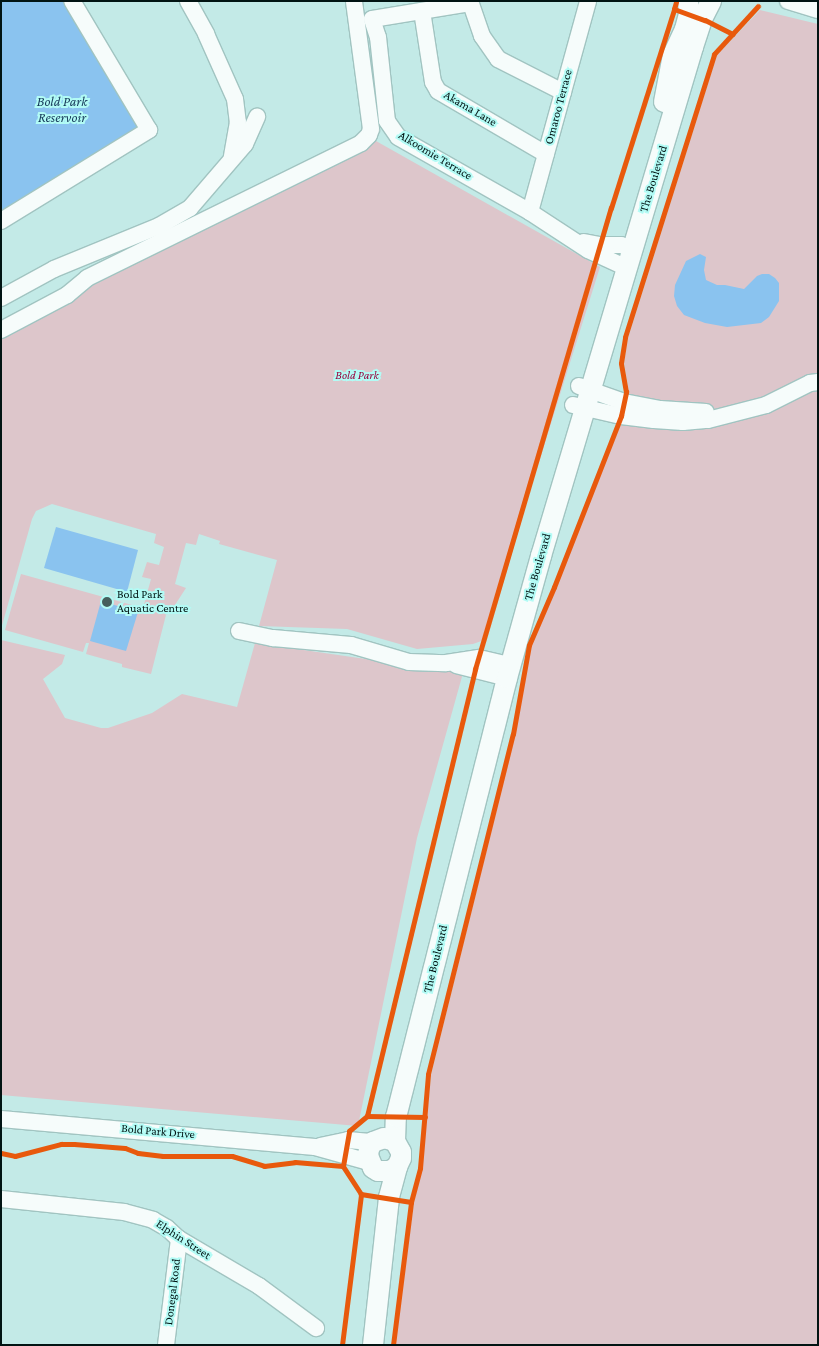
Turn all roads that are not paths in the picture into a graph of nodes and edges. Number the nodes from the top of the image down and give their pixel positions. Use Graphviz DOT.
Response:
graph roads {
  1 [pos="72,1"];
  2 [pos="188,1"];
  3 [pos="354,1"];
  4 [pos="588,1"];
  5 [pos="688,1"];
  6 [pos="711,1"];
  7 [pos="788,1"];
  8 [pos="470,2"];
  9 [pos="818,10"];
  10 [pos="422,11"];
  11 [pos="563,92"];
  12 [pos="257,117"];
  13 [pos="546,154"];
  14 [pos="232,160"];
  15 [pos="530,212"];
  16 [pos="1,221"];
  17 [pos="624,256"];
  18 [pos="1,298"];
  19 [pos="1,330"];
  20 [pos="818,378"];
  21 [pos="818,382"];
  22 [pos="582,398"];
  23 [pos="239,631"];
  24 [pos="503,670"];
  25 [pos="1,1119"];
  26 [pos="377,1151"];
  27 [pos="1,1199"];
  28 [pos="179,1239"];
  29 [pos="316,1328"];
  30 [pos="166,1345"];
  31 [pos="363,1345"];
  32 [pos="373,1345"];
  1 -- 16 [label="street"];
  2 -- 14 [label="street"];
  3 -- 19 [label="street"];
  4 -- 11 [label="street, Omaroo Terrace"];
  5 -- 17 [label="main road, The Boulevard"];
  6 -- 17 [label="main road, The Boulevard"];
  7 -- 9 [label="street"];
  8 -- 10 [label="street"];
  8 -- 11 [label="street"];
  10 -- 13 [label="street, Akama Lane"];
  10 -- 15 [label="street, Alkoomie Terrace"];
  11 -- 13 [label="street, Omaroo Terrace"];
  12 -- 14 [label="street"];
  13 -- 15 [label="street, Omaroo Terrace"];
  14 -- 18 [label="street"];
  15 -- 17 [label="street, Alkoomie Terrace"];
  17 -- 22 [label="main road, The Boulevard"];
  20 -- 22 [label="street"];
  21 -- 22 [label="street"];
  22 -- 24 [label="main road, The Boulevard"];
  23 -- 24 [label="street"];
  24 -- 26 [label="main road, The Boulevard"];
  25 -- 26 [label="street, Bold Park Drive"];
  26 -- 31 [label="main road, The Boulevard"];
  26 -- 32 [label="main road, The Boulevard"];
  27 -- 28 [label="street, Elphin Street"];
  28 -- 29 [label="street, Elphin Street"];
  28 -- 30 [label="street, Donegal Road"];
}
